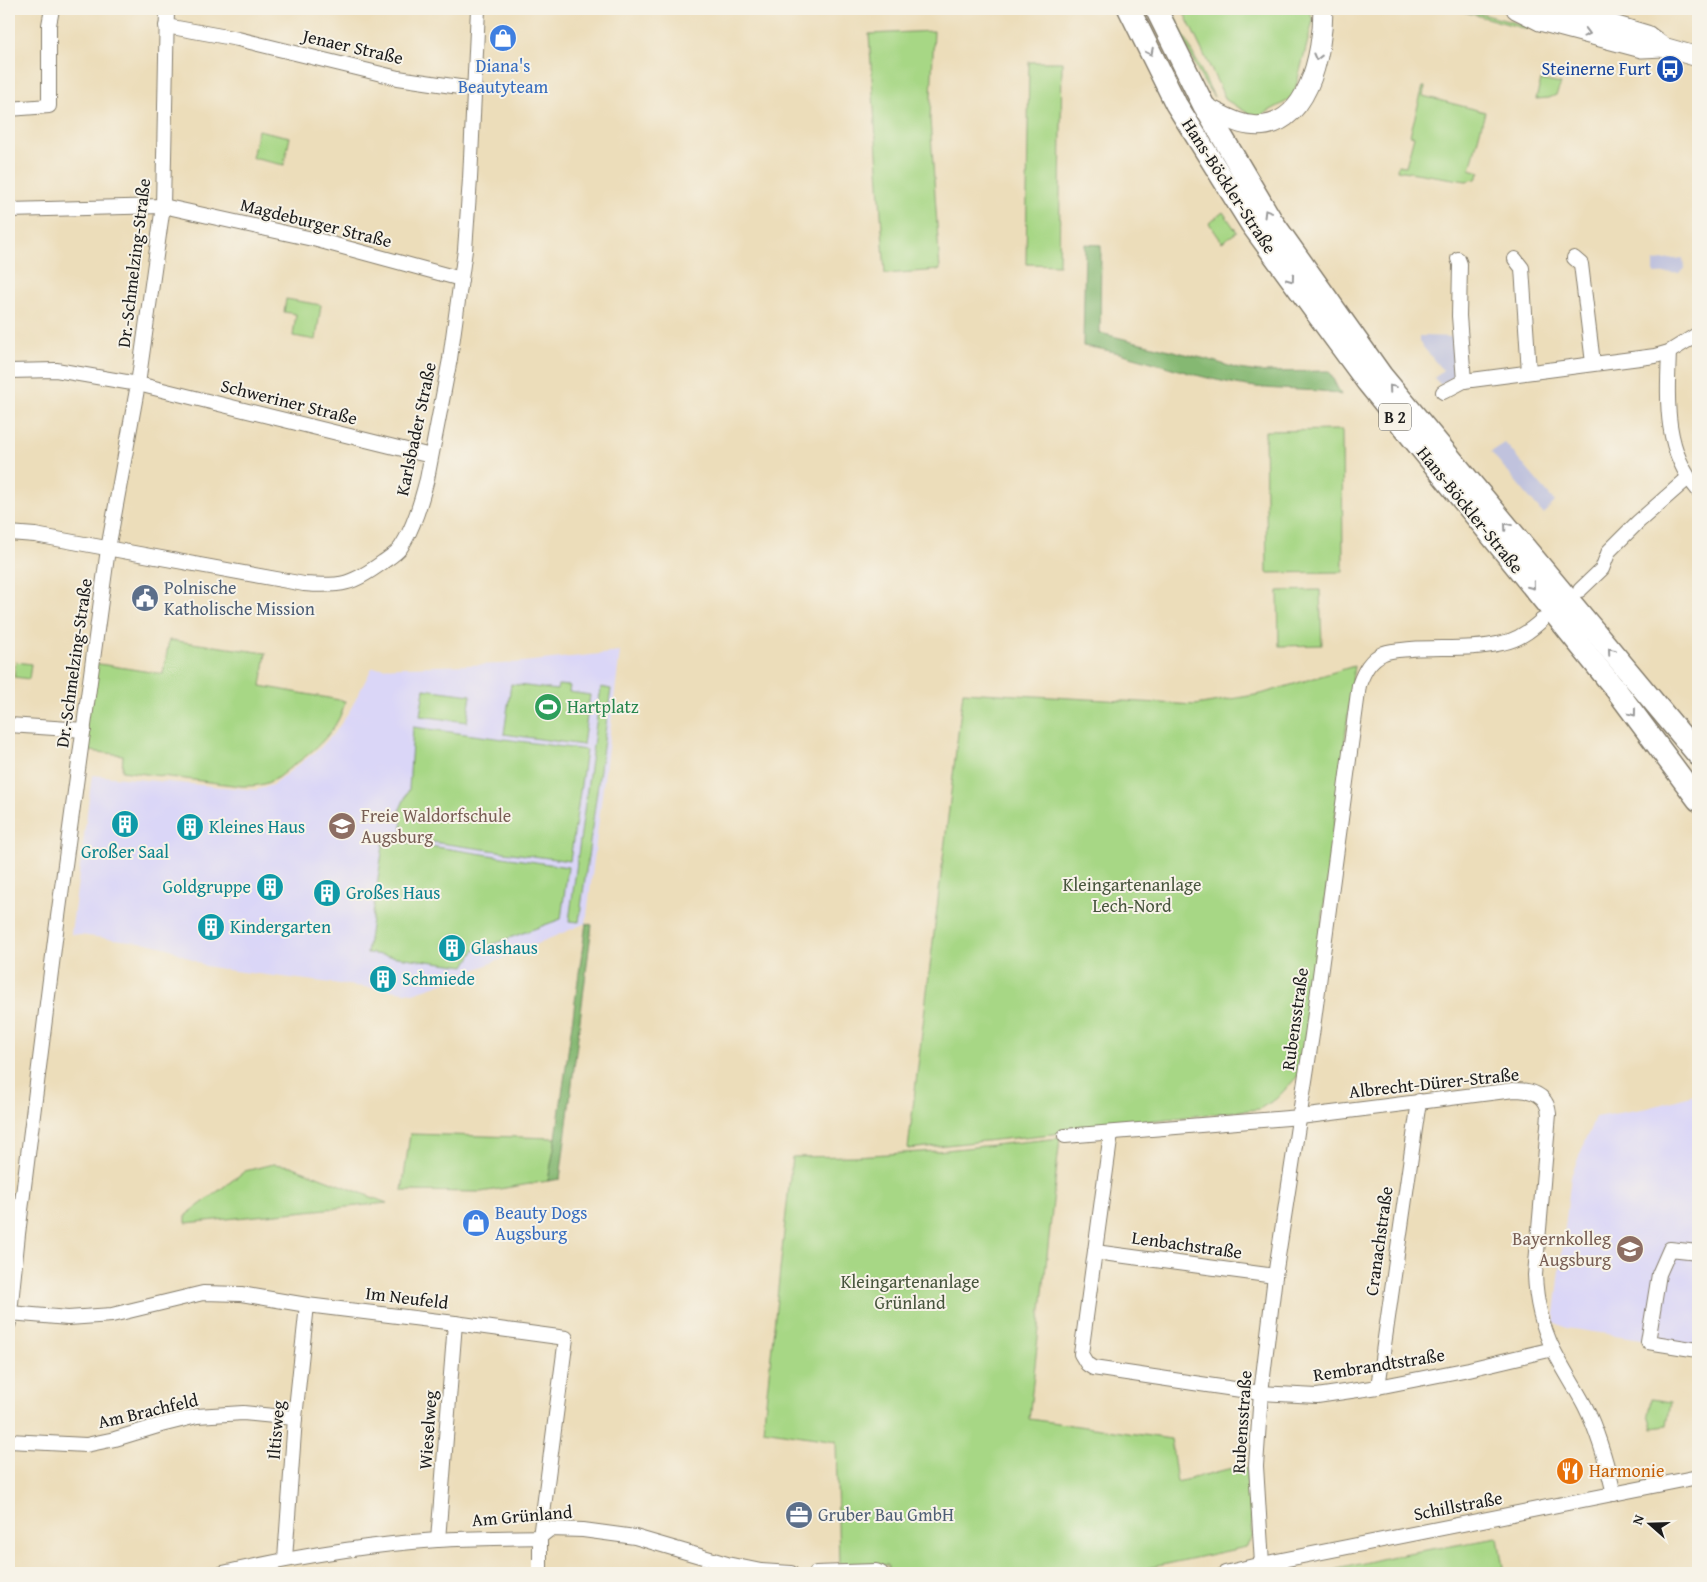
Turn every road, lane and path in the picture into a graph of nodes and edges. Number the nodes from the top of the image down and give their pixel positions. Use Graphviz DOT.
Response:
graph roads {
  1 [pos="52,9"];
  2 [pos="167,9"];
  3 [pos="478,9"];
  4 [pos="1129,9"];
  5 [pos="1323,9"];
  6 [pos="1516,9"];
  7 [pos="1560,9"];
  8 [pos="1158,11"];
  9 [pos="166,26"];
  10 [pos="1663,47"];
  11 [pos="1698,57"];
  12 [pos="473,89"];
  13 [pos="1204,106"];
  14 [pos="9,109"];
  15 [pos="162,206"];
  16 [pos="9,210"];
  17 [pos="1574,258"];
  18 [pos="1458,259"];
  19 [pos="1515,259"];
  20 [pos="461,279"];
  21 [pos="1698,334"];
  22 [pos="1669,352"];
  23 [pos="1593,363"];
  24 [pos="9,371"];
  25 [pos="1529,372"];
  26 [pos="1464,381"];
  27 [pos="138,384"];
  28 [pos="1444,392"];
  29 [pos="431,456"];
  30 [pos="1688,478"];
  31 [pos="1698,490"];
  32 [pos="9,533"];
  33 [pos="108,549"];
  34 [pos="1580,590"];
  35 [pos="1542,620"];
  36 [pos="9,726"];
  37 [pos="84,730"];
  38 [pos="1698,755"];
  39 [pos="1698,800"];
  40 [pos="1419,1101"];
  41 [pos="1300,1117"];
  42 [pos="1111,1133"];
  43 [pos="1065,1136"];
  44 [pos="13,1234"];
  45 [pos="1095,1252"];
  46 [pos="1698,1252"];
  47 [pos="1275,1276"];
  48 [pos="307,1305"];
  49 [pos="9,1318"];
  50 [pos="455,1322"];
  51 [pos="1553,1348"];
  52 [pos="1698,1350"];
  53 [pos="1378,1387"];
  54 [pos="1261,1393"];
  55 [pos="295,1418"];
  56 [pos="9,1441"];
  57 [pos="1698,1477"];
  58 [pos="1614,1494"];
  59 [pos="540,1537"];
  60 [pos="438,1540"];
  61 [pos="285,1559"];
  62 [pos="1262,1564"];
  63 [pos="223,1573"];
  64 [pos="540,1573"];
  65 [pos="791,1573"];
  66 [pos="816,1573"];
  67 [pos="881,1573"];
  68 [pos="1225,1573"];
  1 -- 14 [label="street"];
  2 -- 9 [label="street, Dr.-Schmelzing-Straße"];
  3 -- 12 [label="street, Karlsbader Straße"];
  4 -- 39 [label="main road, Hans-Böckler-Straße / B 2, one-way"];
  5 -- 13 [label="street, one-way"];
  6 -- 10 [label="street, one-way"];
  7 -- 10 [label="street"];
  8 -- 13 [label="main road, Hans-Böckler-Straße / B 2"];
  9 -- 12 [label="street, Jenaer Straße"];
  9 -- 15 [label="street, Dr.-Schmelzing-Straße"];
  10 -- 11 [label="street"];
  12 -- 20 [label="street, Karlsbader Straße"];
  38 -- 13 [label="main road, Hans-Böckler-Straße / B 2, one-way"];
  15 -- 16 [label="street, Magdeburger Straße"];
  15 -- 20 [label="street, Magdeburger Straße"];
  15 -- 27 [label="street, Dr.-Schmelzing-Straße"];
  17 -- 23 [label="street"];
  18 -- 26 [label="street"];
  19 -- 25 [label="street"];
  20 -- 29 [label="street, Karlsbader Straße"];
  21 -- 22 [label="street"];
  22 -- 23 [label="street"];
  22 -- 30 [label="street"];
  23 -- 25 [label="street"];
  24 -- 27 [label="street, Schweriner Straße"];
  25 -- 26 [label="street"];
  26 -- 28 [label="street"];
  27 -- 29 [label="street, Schweriner Straße"];
  27 -- 33 [label="street, Dr.-Schmelzing-Straße"];
  29 -- 33 [label="street, Karlsbader Straße"];
  30 -- 31 [label="street"];
  30 -- 34 [label="street"];
  32 -- 33 [label="street, Karlsbader Straße"];
  33 -- 37 [label="street, Dr.-Schmelzing-Straße"];
  35 -- 41 [label="street, Rubensstraße"];
  36 -- 37 [label="street"];
  37 -- 44 [label="street, Dr.-Schmelzing-Straße"];
  40 -- 41 [label="street, Albrecht-Dürer-Straße"];
  40 -- 51 [label="street, Albrecht-Dürer-Straße"];
  40 -- 53 [label="street, Cranachstraße"];
  41 -- 42 [label="street, Albrecht-Dürer-Straße"];
  41 -- 47 [label="street, Rubensstraße"];
  42 -- 43 [label="street, Albrecht-Dürer-Straße"];
  42 -- 45 [label="street, Rembrandtstraße"];
  44 -- 49 [label="street, Dr.-Schmelzing-Straße"];
  45 -- 47 [label="street, Lenbachstraße"];
  45 -- 54 [label="street, Rembrandtstraße"];
  46 -- 52 [label="street"];
  47 -- 54 [label="street, Rubensstraße"];
  48 -- 49 [label="street, Im Neufeld"];
  48 -- 50 [label="street, Im Neufeld"];
  48 -- 55 [label="street, Iltisweg"];
  50 -- 59 [label="street, Im Neufeld"];
  50 -- 60 [label="street, Wieselweg"];
  51 -- 53 [label="street, Rembrandtstraße"];
  51 -- 58 [label="street, Albrecht-Dürer-Straße"];
  53 -- 54 [label="street, Rembrandtstraße"];
  54 -- 62 [label="street, Rubensstraße"];
  55 -- 56 [label="street, Am Brachfeld"];
  55 -- 61 [label="street, Iltisweg"];
  57 -- 58 [label="street, Schillstraße"];
  58 -- 62 [label="street, Schillstraße"];
  59 -- 60 [label="street, Am Grünland"];
  59 -- 64 [label="street, Im Neufeld"];
  59 -- 65 [label="street, Am Grünland"];
  60 -- 61 [label="street, Am Grünland"];
  61 -- 63 [label="street, Am Grünland"];
  62 -- 68 [label="street, Schillstraße"];
  66 -- 67 [label="street"];
}
